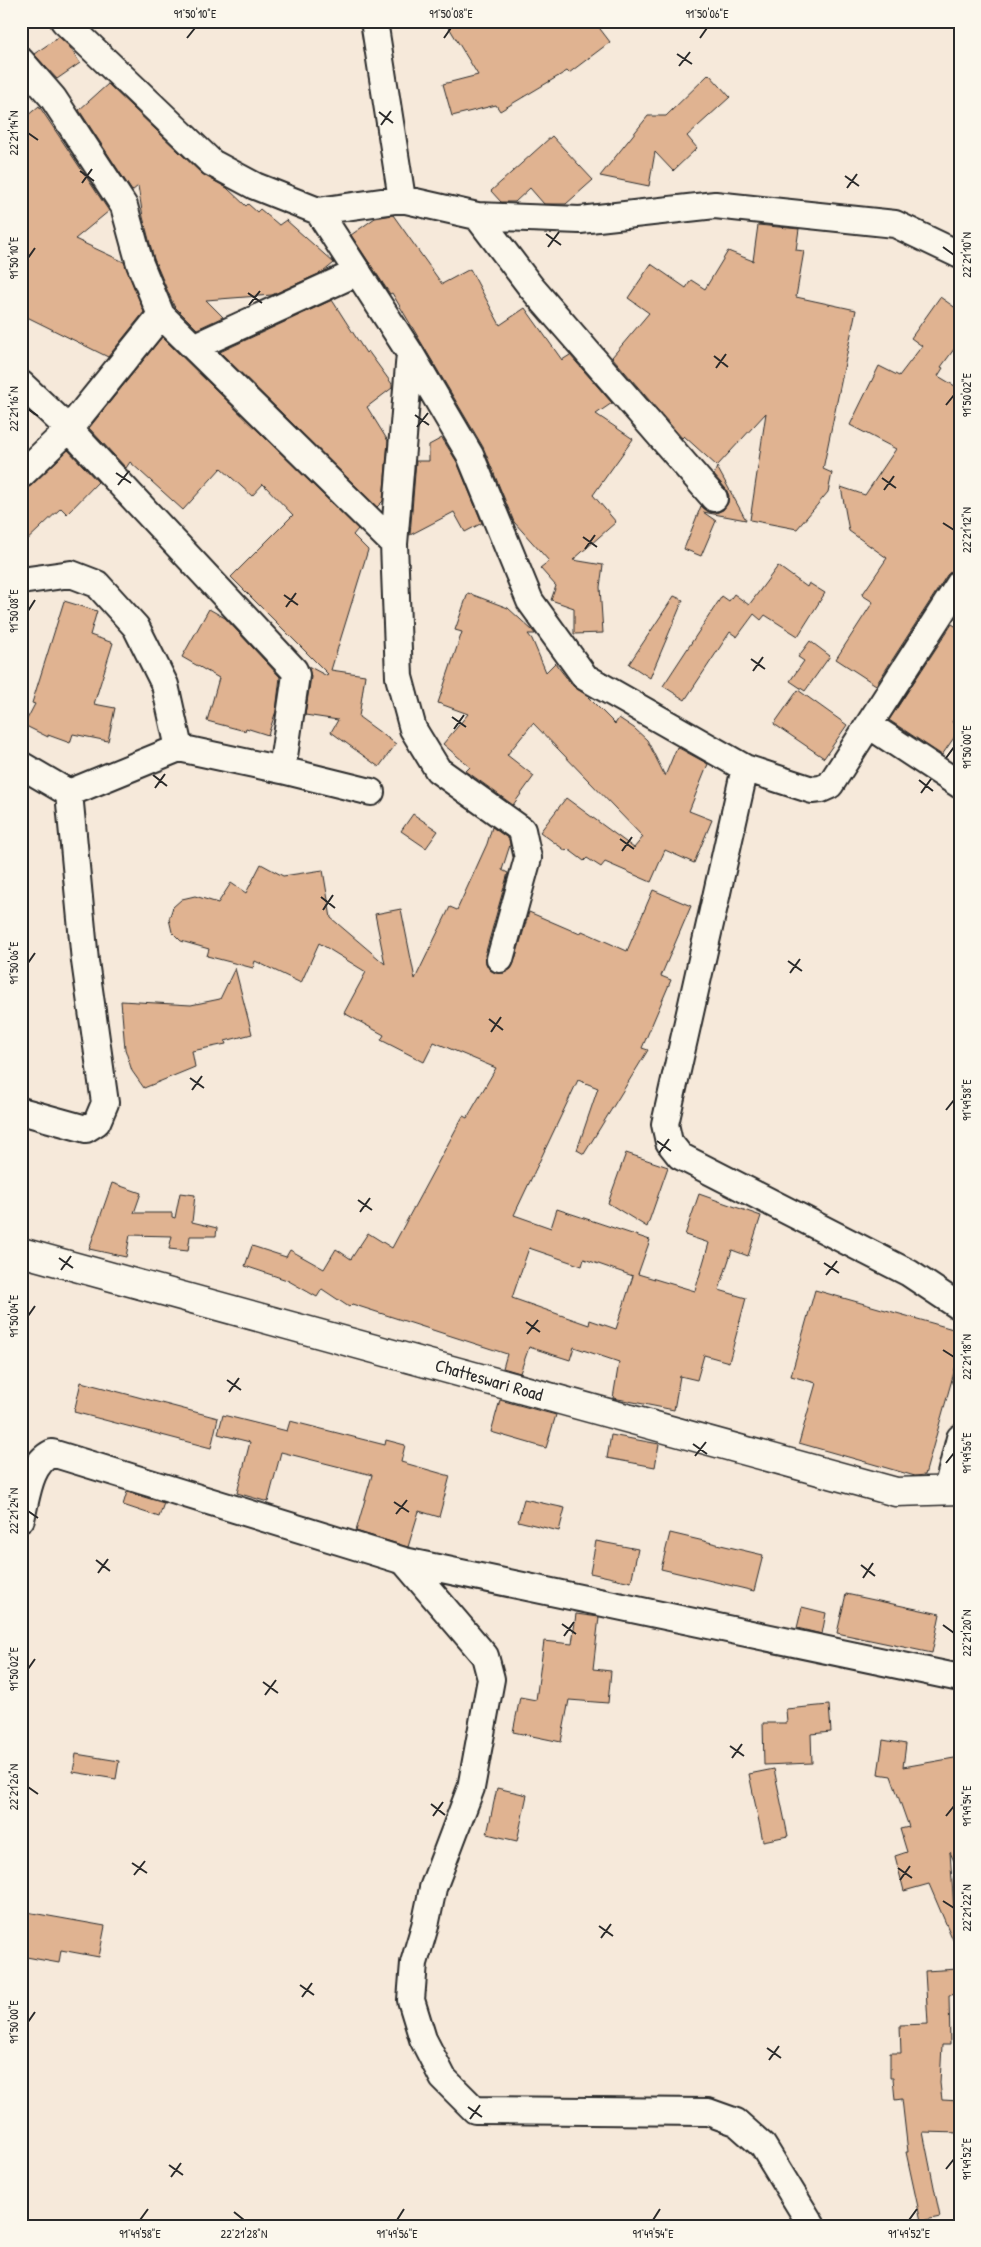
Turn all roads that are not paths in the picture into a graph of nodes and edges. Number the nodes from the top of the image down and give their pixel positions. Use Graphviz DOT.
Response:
graph roads {
  1 [pos="64,21"];
  2 [pos="374,21"];
  3 [pos="21,60"];
  4 [pos="402,200"];
  5 [pos="318,211"];
  6 [pos="477,216"];
  7 [pos="960,255"];
  8 [pos="358,272"];
  9 [pos="161,315"];
  10 [pos="194,346"];
  11 [pos="410,353"];
  12 [pos="21,384"];
  13 [pos="69,429"];
  14 [pos="21,475"];
  15 [pos="714,498"];
  16 [pos="394,544"];
  17 [pos="21,580"];
  18 [pos="960,583"];
  19 [pos="869,725"];
  20 [pos="179,748"];
  21 [pos="21,766"];
  22 [pos="745,768"];
  23 [pos="282,770"];
  24 [pos="960,785"];
  25 [pos="371,792"];
  26 [pos="69,793"];
  27 [pos="500,959"];
  28 [pos="21,1111"];
  29 [pos="21,1252"];
  30 [pos="960,1306"];
  31 [pos="960,1438"];
  32 [pos="953,1490"];
  33 [pos="21,1519"];
  34 [pos="404,1561"];
  35 [pos="960,1678"];
  36 [pos="812,2226"];
  1 -- 5 [label="street"];
  2 -- 4 [label="street"];
  3 -- 9 [label="street"];
  4 -- 5 [label="street"];
  4 -- 6 [label="street"];
  5 -- 8 [label="street"];
  6 -- 7 [label="street"];
  6 -- 15 [label="street"];
  8 -- 10 [label="street"];
  8 -- 11 [label="street"];
  9 -- 10 [label="street"];
  9 -- 13 [label="street"];
  10 -- 16 [label="street"];
  11 -- 16 [label="street"];
  11 -- 22 [label="street"];
  12 -- 13 [label="street"];
  13 -- 14 [label="street"];
  13 -- 23 [label="street"];
  16 -- 27 [label="street"];
  17 -- 20 [label="street"];
  18 -- 19 [label="street"];
  19 -- 22 [label="street"];
  19 -- 24 [label="street"];
  20 -- 23 [label="street"];
  20 -- 26 [label="street"];
  21 -- 26 [label="street"];
  22 -- 30 [label="street"];
  23 -- 25 [label="street"];
  26 -- 28 [label="street"];
  29 -- 32 [label="main road, Chatteswari Road"];
  31 -- 32 [label="street"];
  33 -- 34 [label="street"];
  34 -- 35 [label="street"];
  34 -- 36 [label="street"];
}
